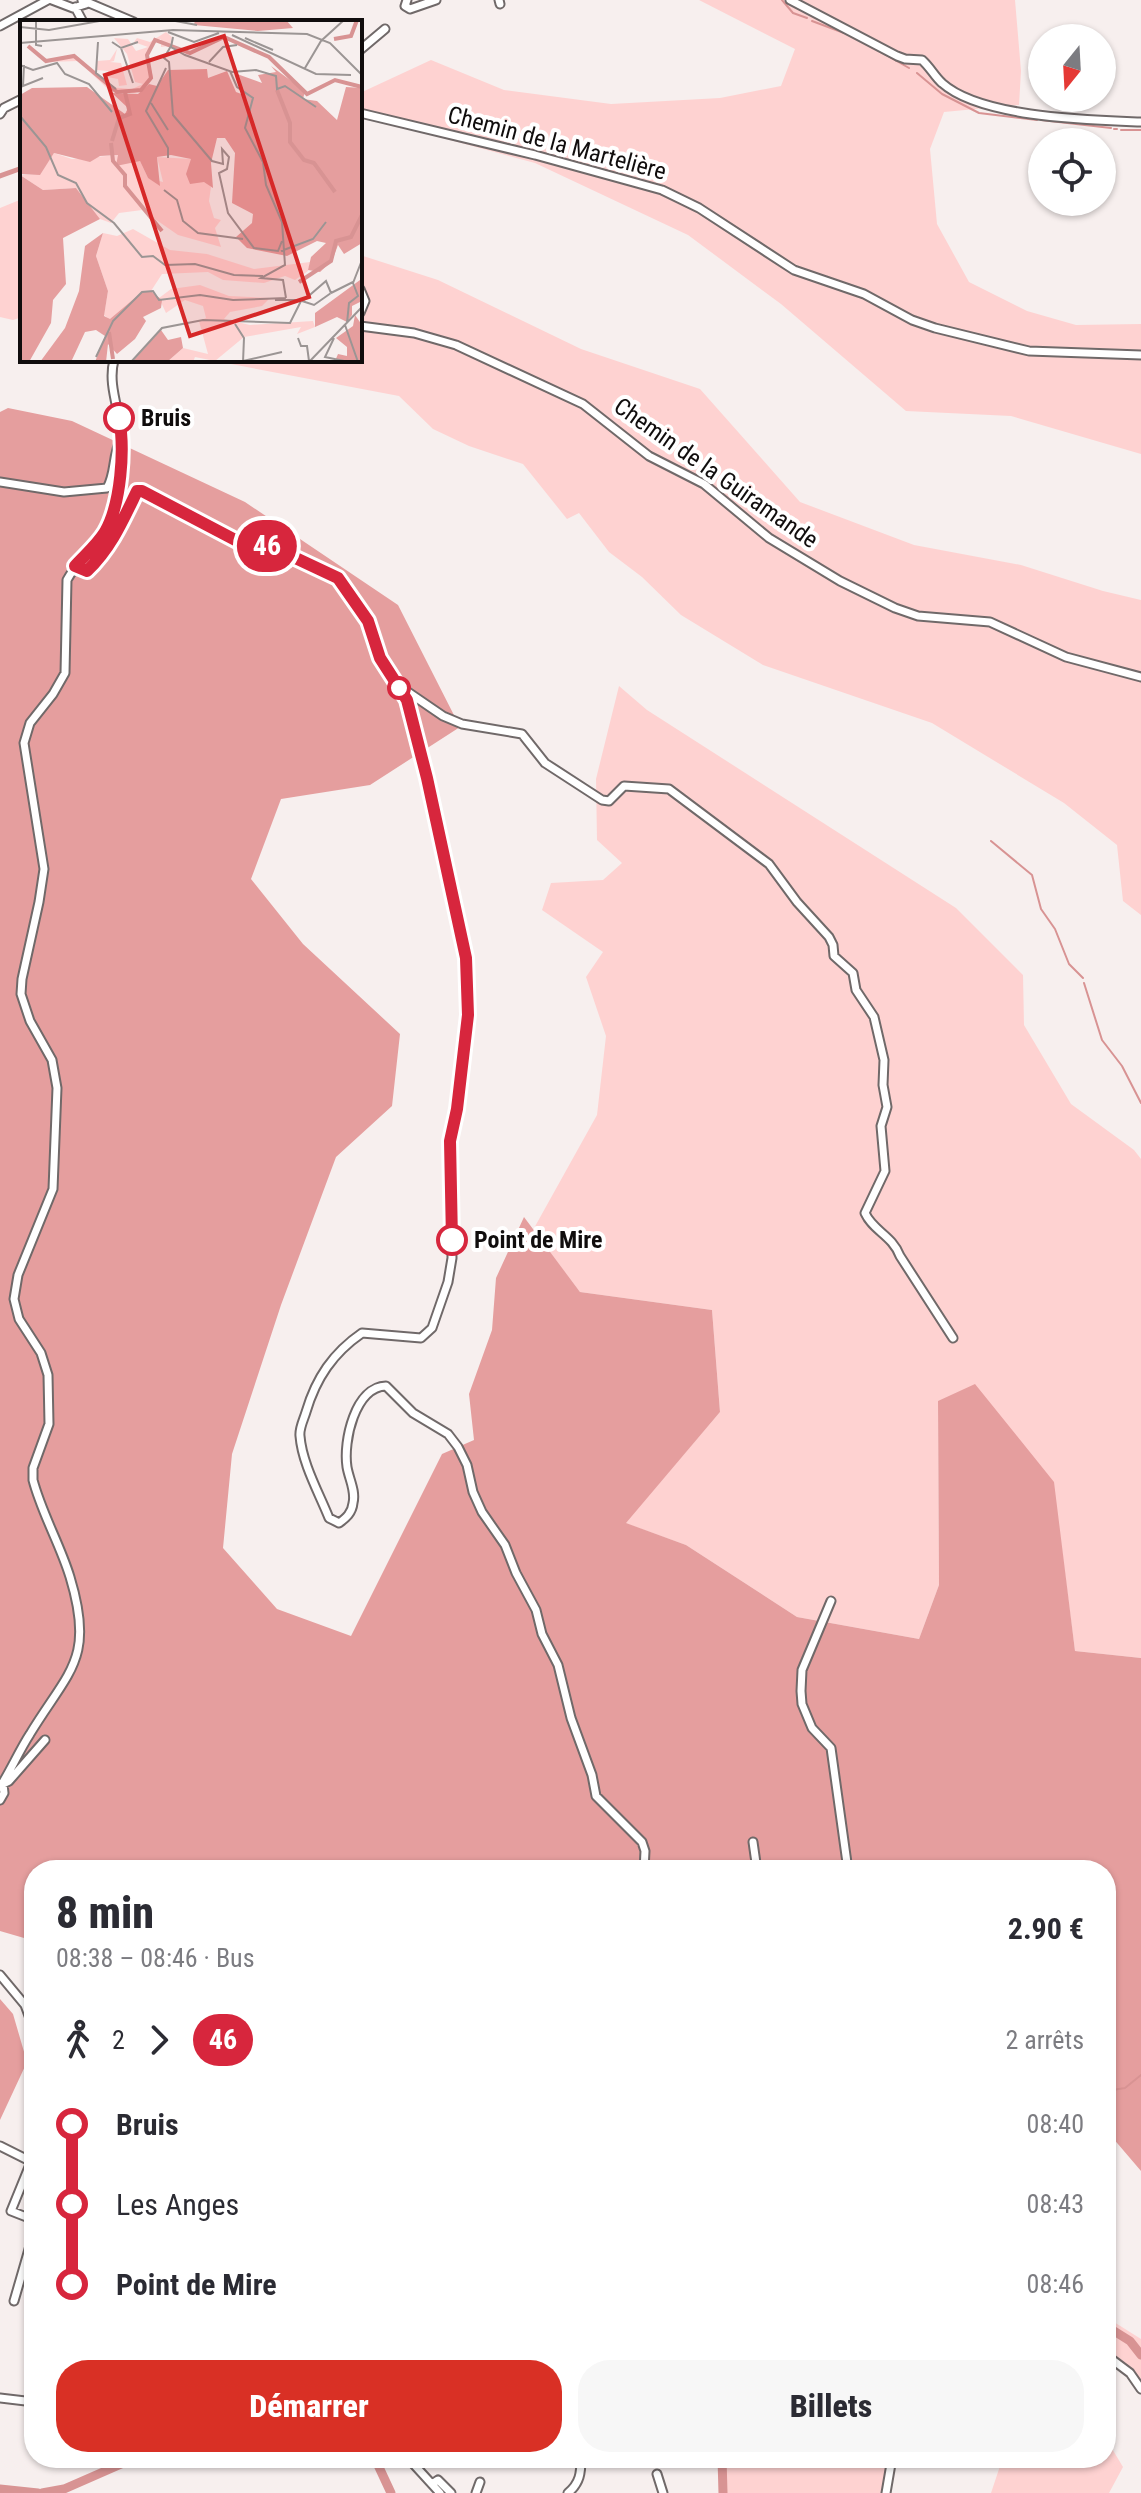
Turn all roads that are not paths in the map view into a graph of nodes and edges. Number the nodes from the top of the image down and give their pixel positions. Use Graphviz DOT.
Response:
graph roads {
  1 [pos="407,0"];
  2 [pos="436,0"];
  3 [pos="790,0"];
  4 [pos="50,2"];
  5 [pos="80,3"];
  6 [pos="25,16"];
  7 [pos="128,20"];
  8 [pos="0,26"];
  9 [pos="385,29"];
  10 [pos="362,48"];
  11 [pos="20,100"];
  12 [pos="362,113"];
  13 [pos="0,114"];
  14 [pos="1141,122"];
  15 [pos="362,326"];
  16 [pos="1141,355"];
  17 [pos="114,362"];
  18 [pos="122,437"];
  19 [pos="0,482"];
  20 [pos="75,566"];
  21 [pos="1141,677"];
  22 [pos="401,692"];
  23 [pos="953,1338"];
  24 [pos="831,1601"];
  25 [pos="45,1740"];
  26 [pos="1,1785"];
  27 [pos="0,1800"];
  28 [pos="753,1842"];
  29 [pos="645,1860"];
  30 [pos="756,1860"];
  31 [pos="847,1860"];
  32 [pos="0,1975"];
  33 [pos="24,2004"];
  34 [pos="0,2146"];
  35 [pos="24,2158"];
  36 [pos="24,2182"];
  37 [pos="24,2216"];
  38 [pos="24,2266"];
  39 [pos="14,2301"];
  40 [pos="1116,2362"];
  41 [pos="1141,2389"];
  42 [pos="0,2398"];
  43 [pos="24,2401"];
  44 [pos="417,2468"];
  45 [pos="581,2468"];
  46 [pos="890,2468"];
  47 [pos="657,2474"];
  48 [pos="480,2482"];
  49 [pos="432,2484"];
  50 [pos="440,2493"];
  51 [pos="451,2493"];
  52 [pos="476,2493"];
  53 [pos="568,2493"];
  54 [pos="663,2493"];
  55 [pos="886,2493"];
  1 -- 2 [label="street"];
  3 -- 14 [label="street"];
  4 -- 5 [label="street"];
  4 -- 6 [label="street"];
  5 -- 7 [label="street"];
  6 -- 8 [label="street"];
  9 -- 10 [label="street"];
  11 -- 13 [label="street"];
  12 -- 16 [label="street, Chemin de la Martelière"];
  15 -- 21 [label="street, Chemin de la Guiramande"];
  17 -- 18 [label="street"];
  18 -- 19 [label="street"];
  18 -- 20 [label="street"];
  20 -- 22 [label="street"];
  20 -- 26 [label="street"];
  22 -- 23 [label="street"];
  22 -- 29 [label="street"];
  24 -- 31 [label="street"];
  25 -- 26 [label="street"];
  26 -- 27 [label="street"];
  28 -- 30 [label="street"];
  32 -- 33 [label="street"];
  34 -- 35 [label="street"];
  36 -- 37 [label="street"];
  38 -- 39 [label="street"];
  40 -- 41 [label="street"];
  42 -- 43 [label="street"];
  44 -- 49 [label="street"];
  45 -- 53 [label="street"];
  46 -- 55 [label="street"];
  47 -- 54 [label="street"];
  48 -- 52 [label="street"];
  49 -- 50 [label="street"];
  49 -- 51 [label="street"];
}
